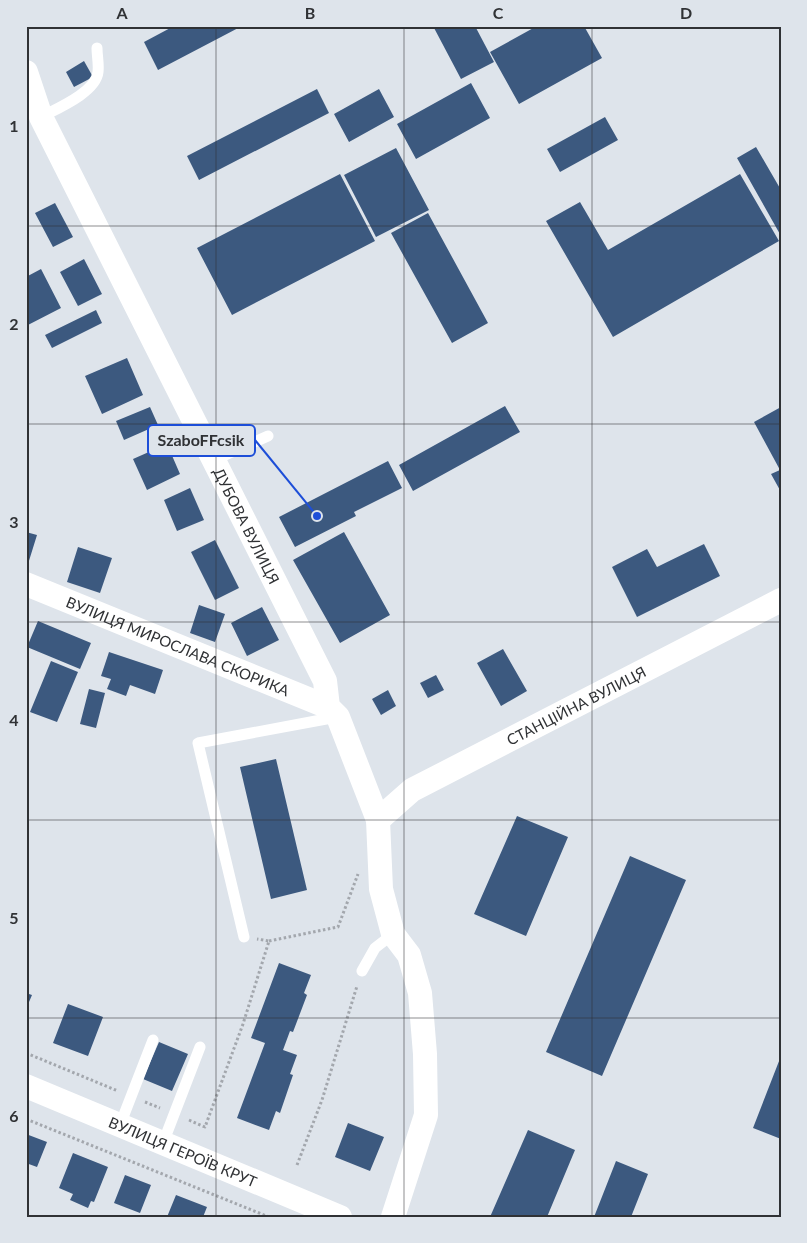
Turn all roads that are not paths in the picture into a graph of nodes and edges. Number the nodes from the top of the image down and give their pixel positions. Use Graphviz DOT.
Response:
graph roads {
  1 [pos="97,48"];
  2 [pos="26,72"];
  3 [pos="41,117"];
  4 [pos="268,436"];
  5 [pos="214,460"];
  6 [pos="26,584"];
  7 [pos="781,600"];
  8 [pos="333,712"];
  9 [pos="378,820"];
  10 [pos="393,934"];
  11 [pos="244,937"];
  12 [pos="362,971"];
  13 [pos="153,1040"];
  14 [pos="200,1047"];
  15 [pos="26,1086"];
  16 [pos="120,1125"];
  17 [pos="163,1143"];
  18 [pos="340,1217"];
  19 [pos="393,1217"];
  1 -- 3 [label="lane"];
  2 -- 3 [label="street, ДУБОВА ВУЛИЦЯ"];
  3 -- 5 [label="street, ДУБОВА ВУЛИЦЯ"];
  4 -- 5 [label="lane"];
  5 -- 8 [label="street, ДУБОВА ВУЛИЦЯ"];
  6 -- 8 [label="street, ВУЛИЦЯ МИРОСЛАВА СКОРИКА"];
  7 -- 9 [label="street, СТАНЦІЙНА ВУЛИЦЯ"];
  8 -- 9 [label="street, ДУБОВА ВУЛИЦЯ"];
  8 -- 11 [label="lane"];
  9 -- 10 [label="street, ДУБОВА ВУЛИЦЯ"];
  10 -- 12 [label="lane"];
  10 -- 19 [label="street"];
  13 -- 16 [label="lane"];
  14 -- 17 [label="lane"];
  15 -- 16 [label="street, ВУЛИЦЯ ГЕРОЇВ КРУТ"];
  16 -- 17 [label="street, ВУЛИЦЯ ГЕРОЇВ КРУТ"];
  17 -- 18 [label="street, ВУЛИЦЯ ГЕРОЇВ КРУТ"];
}
